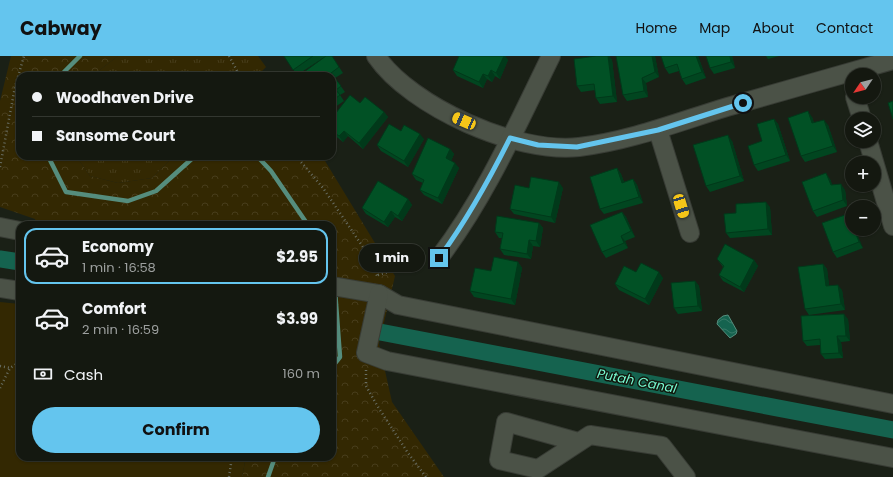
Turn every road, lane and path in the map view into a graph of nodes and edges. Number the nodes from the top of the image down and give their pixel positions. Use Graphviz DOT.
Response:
graph roads {
  1 [pos="24,56"];
  2 [pos="230,56"];
  3 [pos="376,56"];
  4 [pos="551,56"];
  5 [pos="893,60"];
  6 [pos="875,68"];
  7 [pos="19,72"];
  8 [pos="238,72"];
  9 [pos="845,80"];
  10 [pos="16,84"];
  11 [pos="658,130"];
  12 [pos="510,138"];
  13 [pos="870,148"];
  14 [pos="299,160"];
  15 [pos="0,167"];
  16 [pos="893,226"];
  17 [pos="0,227"];
  18 [pos="16,230"];
  19 [pos="690,233"];
  20 [pos="439,258"];
  21 [pos="378,275"];
  22 [pos="336,287"];
  23 [pos="0,288"];
  24 [pos="16,290"];
  25 [pos="375,293"];
  26 [pos="366,353"];
  27 [pos="16,364"];
  28 [pos="0,366"];
  29 [pos="10,368"];
  30 [pos="0,388"];
  31 [pos="893,404"];
  32 [pos="578,442"];
  33 [pos="893,458"];
  34 [pos="231,461"];
  35 [pos="229,477"];
  36 [pos="426,477"];
  37 [pos="686,477"];
  1 -- 7 [label="path"];
  2 -- 8 [label="path"];
  3 -- 12 [label="street"];
  4 -- 12 [label="street"];
  5 -- 6 [label="street"];
  9 -- 11 [label="street"];
  10 -- 15 [label="path"];
  11 -- 12 [label="street"];
  11 -- 19 [label="street"];
  12 -- 20 [label="street"];
  13 -- 16 [label="street"];
  14 -- 21 [label="path"];
  17 -- 18 [label="street"];
  20 -- 21 [label="path"];
  21 -- 25 [label="path"];
  22 -- 25 [label="street"];
  23 -- 24 [label="street"];
  25 -- 26 [label="street"];
  25 -- 31 [label="street"];
  26 -- 33 [label="street"];
  26 -- 36 [label="path"];
  27 -- 29 [label="path"];
  28 -- 29 [label="path"];
  29 -- 30 [label="path"];
  32 -- 37 [label="street"];
  34 -- 35 [label="path"];
}
